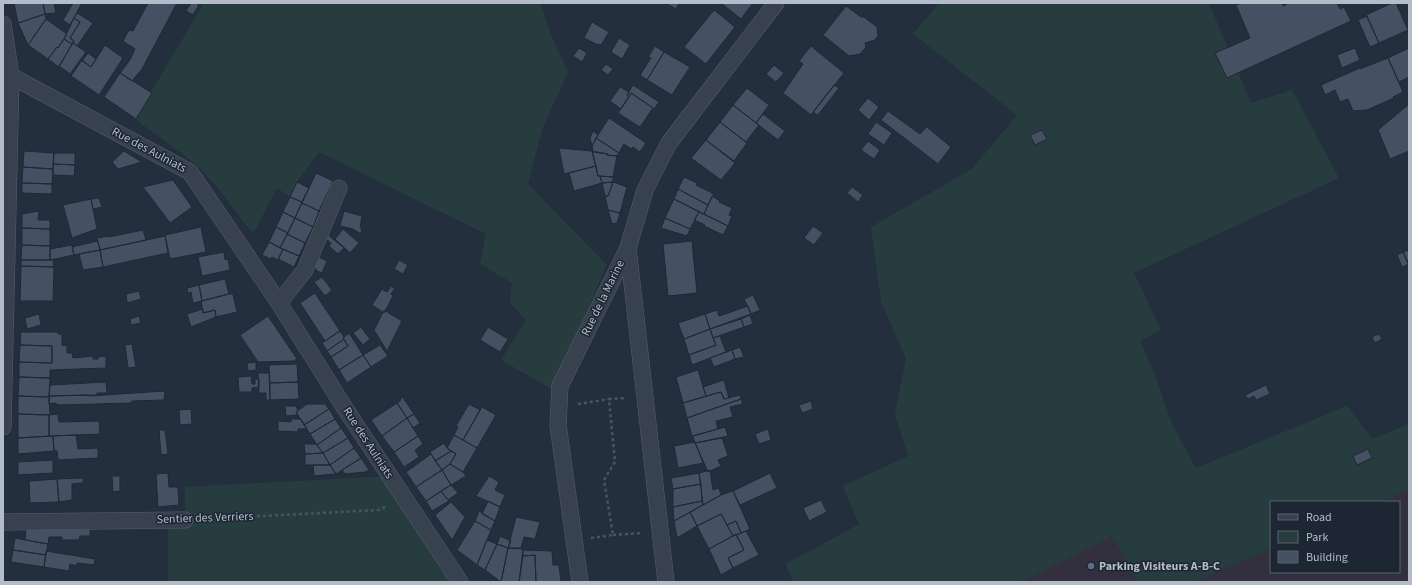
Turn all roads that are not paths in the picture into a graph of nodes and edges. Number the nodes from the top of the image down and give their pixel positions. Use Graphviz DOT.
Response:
graph roads {
  1 [pos="776,3"];
  2 [pos="3,24"];
  3 [pos="11,76"];
  4 [pos="339,188"];
  5 [pos="628,248"];
  6 [pos="279,303"];
  7 [pos="3,428"];
  8 [pos="185,520"];
  9 [pos="3,522"];
  10 [pos="460,582"];
  11 [pos="580,582"];
  12 [pos="666,582"];
  1 -- 5 [label="street"];
  2 -- 3 [label="street"];
  3 -- 6 [label="street, Rue des Aulniats"];
  3 -- 7 [label="street"];
  4 -- 6 [label="street"];
  5 -- 11 [label="street, Rue de la Marine"];
  5 -- 12 [label="street, Rue de la Marine"];
  6 -- 10 [label="street, Rue des Aulniats"];
  8 -- 9 [label="street, Sentier des Verriers"];
}
